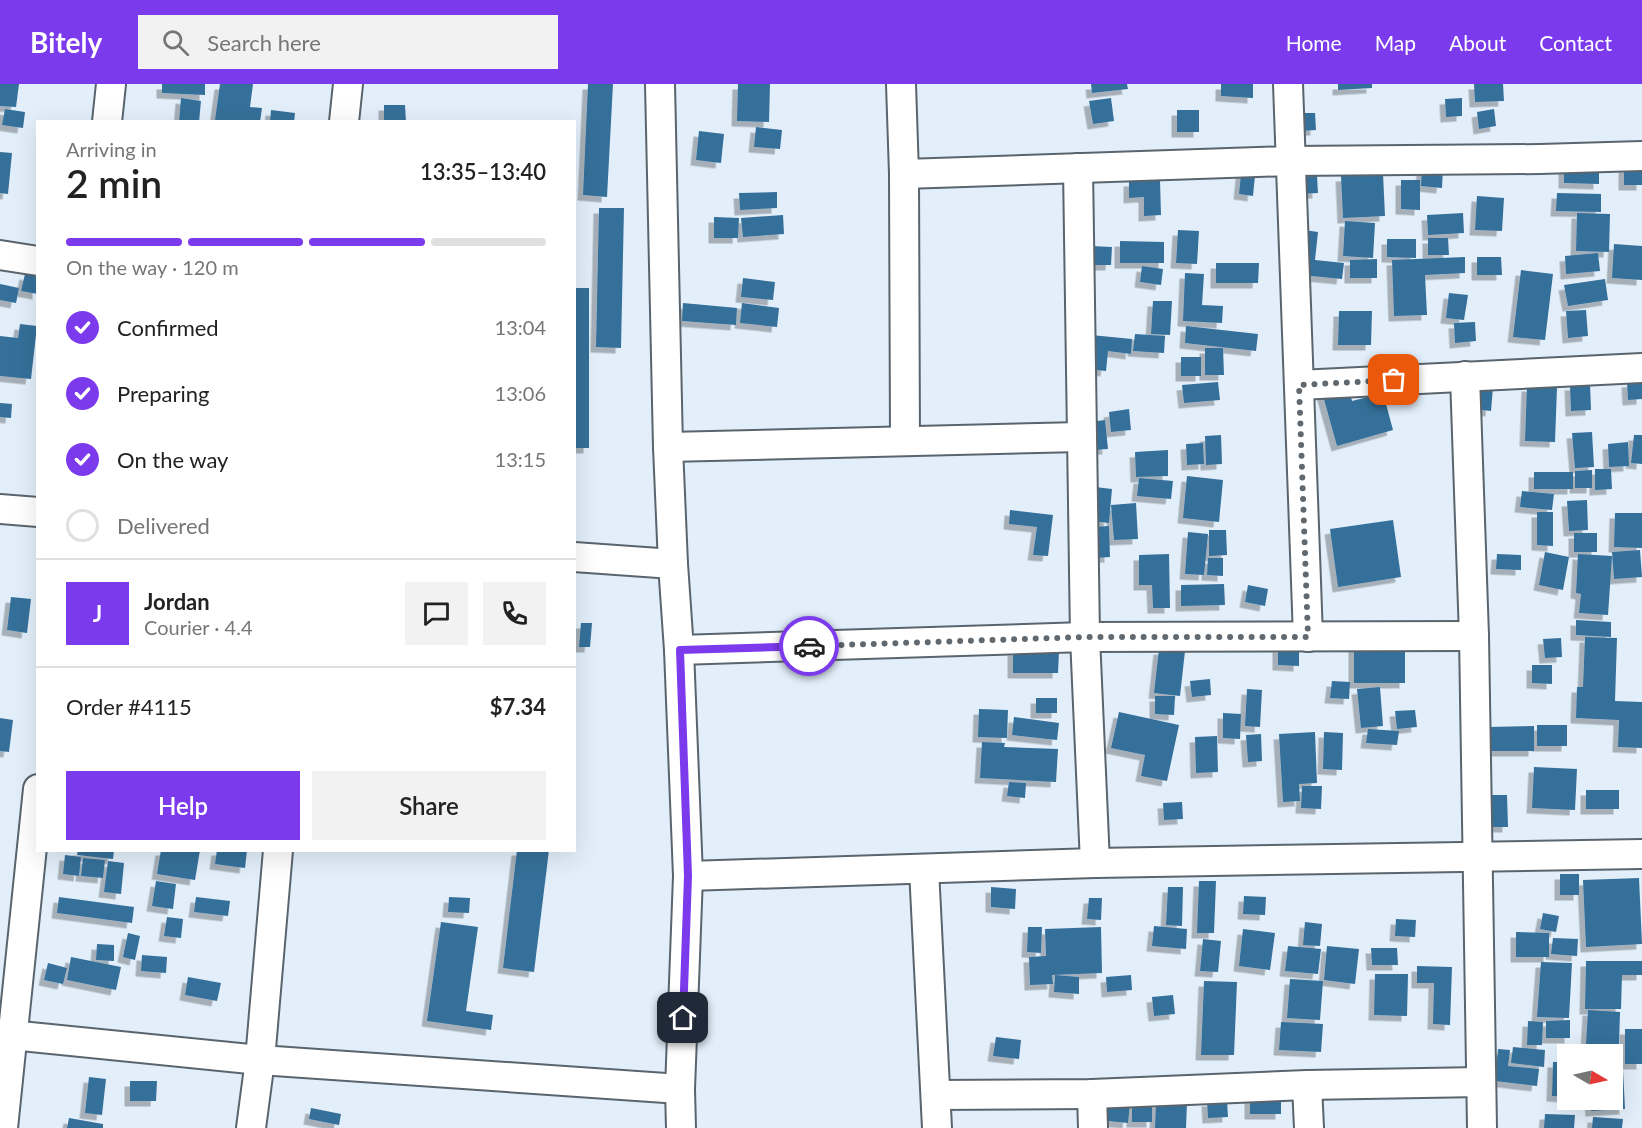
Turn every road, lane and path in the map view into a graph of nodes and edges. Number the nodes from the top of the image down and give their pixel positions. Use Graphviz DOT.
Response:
graph roads {
  1 [pos="111,84"];
  2 [pos="348,84"];
  3 [pos="660,84"];
  4 [pos="901,84"];
  5 [pos="1288,84"];
  6 [pos="107,120"];
  7 [pos="344,120"];
  8 [pos="1642,156"];
  9 [pos="1290,161"];
  10 [pos="1078,168"];
  11 [pos="904,174"];
  12 [pos="0,255"];
  13 [pos="36,261"];
  14 [pos="1642,368"];
  15 [pos="1465,376"];
  16 [pos="1299,385"];
  17 [pos="1081,436"];
  18 [pos="905,441"];
  19 [pos="668,447"];
  20 [pos="0,509"];
  21 [pos="36,512"];
  22 [pos="576,557"];
  23 [pos="673,564"];
  24 [pos="1474,636"];
  25 [pos="1085,637"];
  26 [pos="1308,637"];
  27 [pos="680,650"];
  28 [pos="36,805"];
  29 [pos="278,852"];
  30 [pos="1642,854"];
  31 [pos="1476,857"];
  32 [pos="1095,863"];
  33 [pos="924,869"];
  34 [pos="688,876"];
  35 [pos="7,1035"];
  36 [pos="260,1060"];
  37 [pos="1481,1082"];
  38 [pos="1307,1085"];
  39 [pos="680,1089"];
  40 [pos="1092,1094"];
  41 [pos="936,1095"];
  42 [pos="3,1128"];
  43 [pos="251,1128"];
  44 [pos="681,1128"];
  45 [pos="937,1128"];
  46 [pos="1094,1128"];
  47 [pos="1309,1128"];
  48 [pos="1482,1128"];
  1 -- 6 [label="street"];
  2 -- 7 [label="street"];
  3 -- 19 [label="street"];
  4 -- 11 [label="street"];
  5 -- 9 [label="street"];
  8 -- 9 [label="street"];
  9 -- 10 [label="street"];
  9 -- 16 [label="street"];
  10 -- 11 [label="street"];
  10 -- 17 [label="street"];
  11 -- 18 [label="street"];
  12 -- 13 [label="street"];
  14 -- 15 [label="street"];
  15 -- 16 [label="street"];
  15 -- 24 [label="street"];
  16 -- 26 [label="street"];
  17 -- 18 [label="street"];
  17 -- 25 [label="street"];
  18 -- 19 [label="street"];
  19 -- 23 [label="street"];
  20 -- 21 [label="street"];
  22 -- 23 [label="street"];
  23 -- 27 [label="street"];
  24 -- 26 [label="street"];
  24 -- 31 [label="street"];
  25 -- 26 [label="street"];
  25 -- 27 [label="street"];
  25 -- 32 [label="street"];
  27 -- 34 [label="street"];
  28 -- 35 [label="street"];
  29 -- 36 [label="street"];
  30 -- 31 [label="street"];
  31 -- 32 [label="street"];
  31 -- 37 [label="street"];
  32 -- 33 [label="street"];
  33 -- 34 [label="street"];
  33 -- 41 [label="street"];
  34 -- 39 [label="street"];
  35 -- 36 [label="street"];
  35 -- 42 [label="street"];
  36 -- 39 [label="street"];
  36 -- 43 [label="street"];
  37 -- 38 [label="street"];
  37 -- 48 [label="street"];
  38 -- 40 [label="street"];
  38 -- 47 [label="street"];
  39 -- 44 [label="street"];
  40 -- 41 [label="street"];
  40 -- 46 [label="street"];
  41 -- 45 [label="street"];
}
